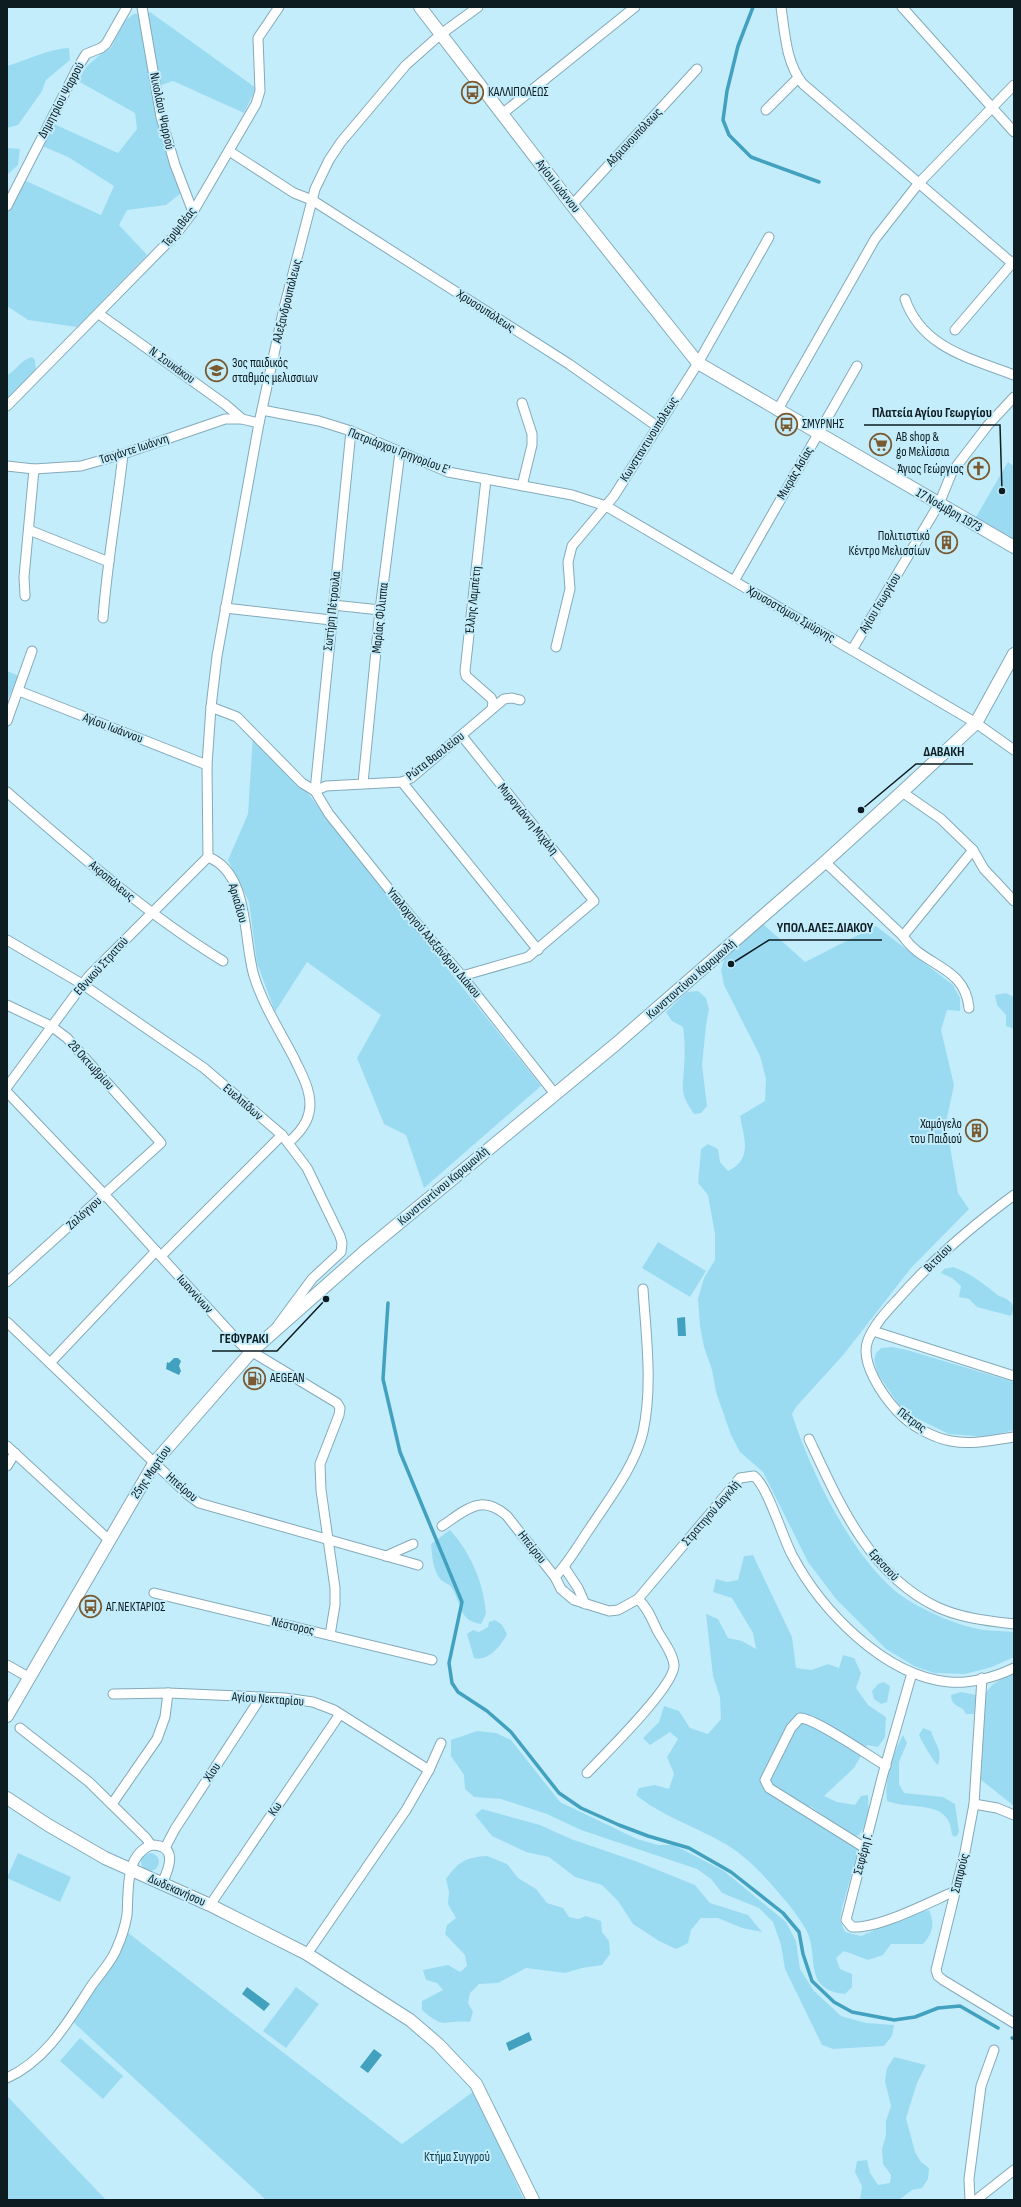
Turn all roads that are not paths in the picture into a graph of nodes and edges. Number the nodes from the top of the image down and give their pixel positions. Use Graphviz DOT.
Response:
graph roads {
  1 [pos="127,7"];
  2 [pos="142,7"];
  3 [pos="279,7"];
  4 [pos="420,7"];
  5 [pos="478,7"];
  6 [pos="635,7"];
  7 [pos="781,7"];
  8 [pos="902,7"];
  9 [pos="441,34"];
  10 [pos="697,70"];
  11 [pos="798,78"];
  12 [pos="1014,86"];
  13 [pos="992,107"];
  14 [pos="766,110"];
  15 [pos="502,114"];
  16 [pos="1014,132"];
  17 [pos="228,151"];
  18 [pos="918,184"];
  19 [pos="312,200"];
  20 [pos="572,205"];
  21 [pos="7,206"];
  22 [pos="193,212"];
  23 [pos="769,237"];
  24 [pos="1013,262"];
  25 [pos="904,299"];
  26 [pos="99,314"];
  27 [pos="955,330"];
  28 [pos="698,363"];
  29 [pos="857,366"];
  30 [pos="1014,375"];
  31 [pos="1014,397"];
  32 [pos="522,403"];
  33 [pos="7,406"];
  34 [pos="262,410"];
  35 [pos="777,411"];
  36 [pos="242,419"];
  37 [pos="259,424"];
  38 [pos="658,427"];
  39 [pos="351,432"];
  40 [pos="818,434"];
  41 [pos="400,452"];
  42 [pos="123,454"];
  43 [pos="7,466"];
  44 [pos="34,470"];
  45 [pos="486,479"];
  46 [pos="522,486"];
  47 [pos="939,504"];
  48 [pos="606,506"];
  49 [pos="29,530"];
  50 [pos="1014,547"];
  51 [pos="109,562"];
  52 [pos="734,581"];
  53 [pos="25,596"];
  54 [pos="333,605"];
  55 [pos="225,608"];
  56 [pos="380,610"];
  57 [pos="103,618"];
  58 [pos="331,620"];
  59 [pos="556,647"];
  60 [pos="852,650"];
  61 [pos="32,651"];
  62 [pos="1014,654"];
  63 [pos="19,691"];
  64 [pos="520,700"];
  65 [pos="211,707"];
  66 [pos="492,709"];
  67 [pos="7,721"];
  68 [pos="976,723"];
  69 [pos="462,736"];
  70 [pos="1014,750"];
  71 [pos="207,765"];
  72 [pos="402,782"];
  73 [pos="363,783"];
  74 [pos="316,791"];
  75 [pos="7,792"];
  76 [pos="902,792"];
  77 [pos="973,850"];
  78 [pos="208,857"];
  79 [pos="825,862"];
  80 [pos="1014,901"];
  81 [pos="150,912"];
  82 [pos="903,936"];
  83 [pos="7,940"];
  84 [pos="538,950"];
  85 [pos="223,961"];
  86 [pos="462,976"];
  87 [pos="82,984"];
  88 [pos="7,1005"];
  89 [pos="969,1008"];
  90 [pos="52,1026"];
  91 [pos="7,1087"];
  92 [pos="7,1092"];
  93 [pos="555,1094"];
  94 [pos="285,1139"];
  95 [pos="161,1143"];
  96 [pos="105,1195"];
  97 [pos="1014,1195"];
  98 [pos="159,1254"];
  99 [pos="338,1274"];
  100 [pos="7,1282"];
  101 [pos="643,1289"];
  102 [pos="7,1322"];
  103 [pos="274,1330"];
  104 [pos="873,1331"];
  105 [pos="252,1351"];
  106 [pos="50,1362"];
  107 [pos="1014,1376"];
  108 [pos="1014,1437"];
  109 [pos="809,1439"];
  110 [pos="7,1446"];
  111 [pos="15,1453"];
  112 [pos="155,1462"];
  113 [pos="7,1466"];
  114 [pos="442,1526"];
  115 [pos="327,1538"];
  116 [pos="109,1540"];
  117 [pos="413,1544"];
  118 [pos="386,1556"];
  119 [pos="418,1565"];
  120 [pos="564,1567"];
  121 [pos="555,1577"];
  122 [pos="154,1593"];
  123 [pos="638,1599"];
  124 [pos="585,1604"];
  125 [pos="618,1610"];
  126 [pos="1014,1624"];
  127 [pos="330,1635"];
  128 [pos="432,1660"];
  129 [pos="7,1665"];
  130 [pos="1014,1668"];
  131 [pos="912,1673"];
  132 [pos="30,1678"];
  133 [pos="982,1678"];
  134 [pos="168,1693"];
  135 [pos="112,1694"];
  136 [pos="261,1697"];
  137 [pos="10,1711"];
  138 [pos="340,1714"];
  139 [pos="7,1724"];
  140 [pos="20,1728"];
  141 [pos="441,1743"];
  142 [pos="886,1766"];
  143 [pos="430,1770"];
  144 [pos="587,1773"];
  145 [pos="7,1798"];
  146 [pos="112,1804"];
  147 [pos="974,1804"];
  148 [pos="1014,1815"];
  149 [pos="151,1845"];
  150 [pos="164,1848"];
  151 [pos="865,1848"];
  152 [pos="131,1870"];
  153 [pos="162,1883"];
  154 [pos="955,1891"];
  155 [pos="210,1905"];
  156 [pos="307,1954"];
  157 [pos="1014,2023"];
  158 [pos="994,2050"];
  159 [pos="7,2078"];
  160 [pos="1014,2170"];
  161 [pos="533,2200"];
  162 [pos="970,2200"];
  163 [pos="976,2200"];
  1 -- 21 [label="street, Δημητρίου Ψαρρού"];
  2 -- 22 [label="street, Νικολάου Ψαρρού"];
  3 -- 17 [label="street, Τερψιθέας"];
  4 -- 9 [label="street, Αγίου Ιωάννου"];
  5 -- 9 [label="street, Αλεξανδρουπόλεως"];
  6 -- 15 [label="street"];
  7 -- 11 [label="street"];
  8 -- 13 [label="street"];
  9 -- 15 [label="street, Αγίου Ιωάννου"];
  9 -- 19 [label="street, Αλεξανδρουπόλεως"];
  10 -- 20 [label="street, Αδριανουπόλεως"];
  11 -- 14 [label="street"];
  11 -- 18 [label="street"];
  12 -- 13 [label="street"];
  13 -- 16 [label="street"];
  13 -- 18 [label="street"];
  15 -- 20 [label="street, Αγίου Ιωάννου"];
  17 -- 19 [label="street, Χρυσουπόλεως"];
  17 -- 22 [label="street, Τερψιθέας"];
  18 -- 24 [label="street"];
  18 -- 35 [label="street"];
  19 -- 34 [label="street, Αλεξανδρουπόλεως"];
  19 -- 38 [label="street, Χρυσουπόλεως"];
  20 -- 28 [label="street, Αγίου Ιωάννου"];
  22 -- 26 [label="street, Τερψιθέας"];
  23 -- 28 [label="street, Κωνσταντινουπόλεως"];
  24 -- 27 [label="street"];
  25 -- 30 [label="street"];
  26 -- 33 [label="street, Τερψιθέας"];
  26 -- 36 [label="street, Ν. Σουκάκου"];
  28 -- 35 [label="street, 17 Νοέμβρη 1973"];
  28 -- 38 [label="street, Κωνσταντινουπόλεως"];
  29 -- 40 [label="street, Μικράς Ασίας"];
  31 -- 47 [label="street, Αγίου Γεωργίου"];
  32 -- 46 [label="street"];
  34 -- 37 [label="street, Αλεξανδρουπόλεως"];
  34 -- 39 [label="street, Πατριάρχου Γρηγορίου Ε'"];
  35 -- 40 [label="street, 17 Νοέμβρη 1973"];
  36 -- 37 [label="street, Τσιγάντε Ιωάννη"];
  36 -- 42 [label="street, Τσιγάντε Ιωάννη"];
  37 -- 55 [label="street, Αλεξανδρουπόλεως"];
  38 -- 48 [label="street, Κωνσταντινουπόλεως"];
  39 -- 41 [label="street, Πατριάρχου Γρηγορίου Ε'"];
  39 -- 54 [label="street, Σωτήρη Πέτρουλα"];
  40 -- 47 [label="street, 17 Νοέμβρη 1973"];
  40 -- 52 [label="street, Μικράς Ασίας"];
  41 -- 45 [label="street, Πατριάρχου Γρηγορίου Ε'"];
  41 -- 56 [label="street, Μαρίας Φίλιππα"];
  42 -- 44 [label="street, Τσιγάντε Ιωάννη"];
  42 -- 51 [label="street"];
  43 -- 44 [label="street, Τσιγάντε Ιωάννη"];
  44 -- 49 [label="street"];
  45 -- 46 [label="street, Πατριάρχου Γρηγορίου Ε'"];
  45 -- 66 [label="street, Έλλης Λαμπέτη"];
  46 -- 48 [label="street, Πατριάρχου Γρηγορίου Ε'"];
  47 -- 50 [label="street, 17 Νοέμβρη 1973"];
  47 -- 60 [label="street, Αγίου Γεωργίου"];
  48 -- 52 [label="street, Χρυσοστόμου Σμύρνης"];
  48 -- 59 [label="street, Κωνσταντινουπόλεως"];
  49 -- 51 [label="street"];
  49 -- 53 [label="street"];
  51 -- 57 [label="street"];
  52 -- 60 [label="street, Χρυσοστόμου Σμύρνης"];
  54 -- 56 [label="street"];
  54 -- 58 [label="street, Σωτήρη Πέτρουλα"];
  55 -- 58 [label="street"];
  55 -- 65 [label="street, Αλεξανδρουπόλεως"];
  56 -- 73 [label="street, Μαρίας Φίλιππα"];
  58 -- 74 [label="street, Σωτήρη Πέτρουλα"];
  60 -- 68 [label="street, Χρυσοστόμου Σμύρνης"];
  61 -- 63 [label="street"];
  62 -- 68 [label="street, Κωνσταντίνου Καραμανλή"];
  63 -- 67 [label="street"];
  63 -- 71 [label="street, Αγίου Ιωάννου"];
  64 -- 66 [label="street, Ρώτα Βασιλείου"];
  65 -- 71 [label="street"];
  65 -- 74 [label="street"];
  66 -- 69 [label="street, Ρώτα Βασιλείου"];
  68 -- 70 [label="street, Χρυσοστόμου Σμύρνης"];
  68 -- 76 [label="street, Κωνσταντίνου Καραμανλή"];
  69 -- 72 [label="street, Ρώτα Βασιλείου"];
  69 -- 84 [label="street, Μυρογιάννη Μιχάλη"];
  71 -- 78 [label="street"];
  72 -- 73 [label="street, Ρώτα Βασιλείου"];
  72 -- 84 [label="street"];
  73 -- 74 [label="street, Ρώτα Βασιλείου"];
  74 -- 86 [label="street, Υπολοχαγού Αλεξάνδρου Διάκου"];
  75 -- 81 [label="street, Ακροπόλεως"];
  76 -- 77 [label="street"];
  76 -- 79 [label="street, Κωνσταντίνου Καραμανλή"];
  77 -- 80 [label="street"];
  77 -- 82 [label="street"];
  78 -- 81 [label="street, Εθνικού Στρατού"];
  78 -- 94 [label="street, Αρκαδίου"];
  79 -- 82 [label="street"];
  79 -- 93 [label="street, Κωνσταντίνου Καραμανλή"];
  81 -- 85 [label="street, Ακροπόλεως"];
  81 -- 87 [label="street, Εθνικού Στρατού"];
  82 -- 89 [label="street"];
  83 -- 87 [label="street, Ευελπίδων"];
  84 -- 86 [label="street"];
  86 -- 93 [label="street, Υπολοχαγού Αλεξάνδρου Διάκου"];
  87 -- 90 [label="street, Εθνικού Στρατού"];
  87 -- 94 [label="street, Ευελπίδων"];
  88 -- 90 [label="street, 28 Οκτωβρίου"];
  90 -- 91 [label="street, Εθνικού Στρατού"];
  90 -- 95 [label="street, 28 Οκτωβρίου"];
  92 -- 96 [label="street, Ιωαννίνων"];
  93 -- 99 [label="street, Κωνσταντίνου Καραμανλή"];
  94 -- 98 [label="street, Αρκαδίου"];
  94 -- 103 [label="street, Ευελπίδων"];
  95 -- 96 [label="street, Ζαλόγγου"];
  96 -- 98 [label="street, Ιωαννίνων"];
  96 -- 100 [label="street, Ζαλόγγου"];
  97 -- 104 [label="street, Βιτσίου"];
  98 -- 105 [label="street, Ιωαννίνων"];
  98 -- 106 [label="street, Αρκαδίου"];
  99 -- 103 [label="street, 25ης Μαρτίου"];
  101 -- 120 [label="street"];
  102 -- 106 [label="street, Ηπείρου"];
  103 -- 105 [label="street, 25ης Μαρτίου"];
  104 -- 107 [label="street"];
  104 -- 108 [label="street, Πέτρας"];
  105 -- 112 [label="street, 25ης Μαρτίου"];
  105 -- 115 [label="street, Ιωαννίνων"];
  106 -- 112 [label="street, Ηπείρου"];
  109 -- 126 [label="street, Ερεσσού"];
  110 -- 111 [label="street"];
  111 -- 113 [label="street"];
  111 -- 116 [label="street"];
  112 -- 115 [label="street, Ηπείρου"];
  112 -- 116 [label="street, 25ης Μαρτίου"];
  114 -- 121 [label="street, Ηπείρου"];
  115 -- 118 [label="street, Ηπείρου"];
  115 -- 127 [label="street, Ιωαννίνων"];
  116 -- 132 [label="street, 25ης Μαρτίου"];
  117 -- 118 [label="street"];
  118 -- 119 [label="street, Ηπείρου"];
  120 -- 121 [label="street"];
  120 -- 124 [label="street"];
  121 -- 124 [label="street, Ηπείρου"];
  122 -- 127 [label="street, Νέστορος"];
  123 -- 125 [label="street, Στρατηγού Δαγκλή"];
  123 -- 131 [label="street, Στρατηγού Δαγκλή"];
  123 -- 144 [label="street"];
  124 -- 125 [label="street, Ηπείρου"];
  127 -- 128 [label="street, Νέστορος"];
  129 -- 132 [label="street"];
  130 -- 133 [label="street, Στρατηγού Δαγκλή"];
  131 -- 133 [label="street, Στρατηγού Δαγκλή"];
  131 -- 142 [label="street, Σεφέρη Γ."];
  132 -- 137 [label="street, 25ης Μαρτίου"];
  133 -- 147 [label="street, Σαπφούς"];
  134 -- 135 [label="street, Αγίου Νεκταρίου"];
  134 -- 136 [label="street, Αγίου Νεκταρίου"];
  134 -- 146 [label="street"];
  136 -- 138 [label="street, Αγίου Νεκταρίου"];
  136 -- 150 [label="street, Χίου"];
  137 -- 139 [label="street, 25ης Μαρτίου"];
  138 -- 143 [label="street, Αγίου Νεκταρίου"];
  138 -- 155 [label="street, Κω"];
  140 -- 146 [label="street"];
  141 -- 143 [label="street"];
  142 -- 151 [label="street, Σεφέρη Γ."];
  142 -- 151 [label="street"];
  143 -- 156 [label="street"];
  145 -- 152 [label="street, Δωδεκανήσου"];
  146 -- 149 [label="street"];
  147 -- 148 [label="street"];
  147 -- 154 [label="street, Σαπφούς"];
  149 -- 150 [label="street"];
  149 -- 152 [label="street"];
  150 -- 153 [label="street"];
  151 -- 154 [label="street, Σεφέρη Γ."];
  152 -- 153 [label="street, Δωδεκανήσου"];
  152 -- 159 [label="street"];
  153 -- 155 [label="street, Δωδεκανήσου"];
  154 -- 157 [label="street, Σαπφούς"];
  155 -- 156 [label="street, Δωδεκανήσου"];
  156 -- 161 [label="street, Δωδεκανήσου"];
  158 -- 162 [label="street"];
  160 -- 163 [label="street"];
}
